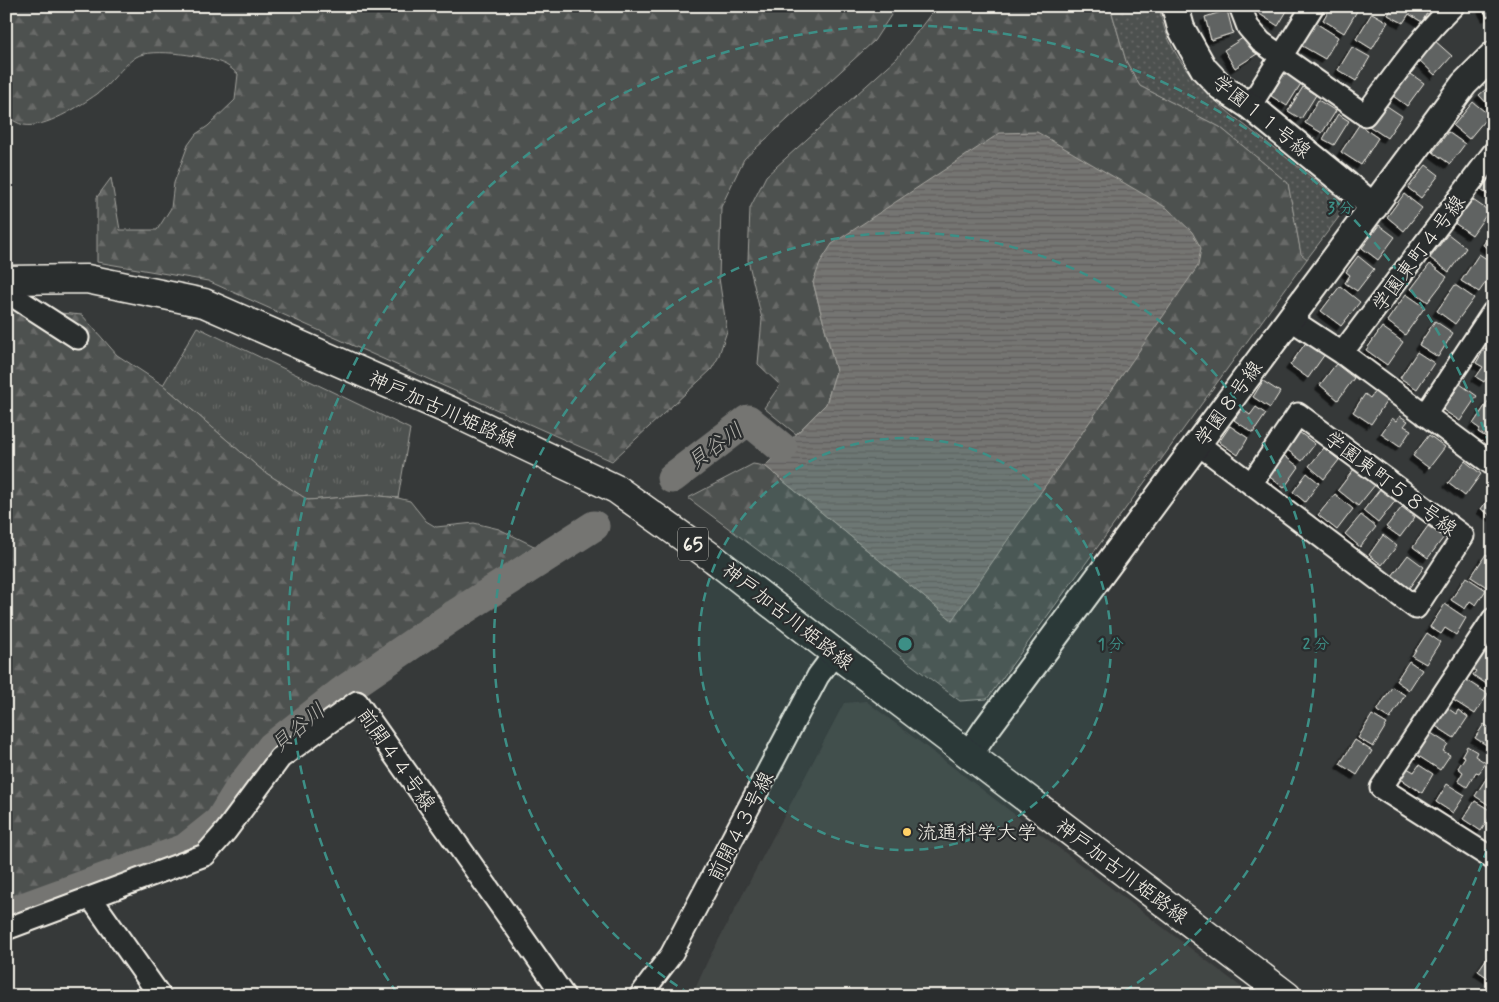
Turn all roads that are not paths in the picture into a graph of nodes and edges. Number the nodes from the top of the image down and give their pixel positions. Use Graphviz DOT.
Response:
graph roads {
  1 [pos="1175,6"];
  2 [pos="1240,6"];
  3 [pos="1313,6"];
  4 [pos="1453,6"];
  5 [pos="1280,56"];
  6 [pos="1493,56"];
  7 [pos="1250,106"];
  8 [pos="1493,153"];
  9 [pos="1374,207"];
  10 [pos="11,280"];
  11 [pos="1493,312"];
  12 [pos="1290,319"];
  13 [pos="78,338"];
  14 [pos="1342,353"];
  15 [pos="1425,415"];
  16 [pos="1198,444"];
  17 [pos="1493,465"];
  18 [pos="1251,484"];
  19 [pos="1493,619"];
  20 [pos="835,653"];
  21 [pos="969,755"];
  22 [pos="1492,858"];
  23 [pos="91,898"];
  24 [pos="6,929"];
  25 [pos="160,996"];
  26 [pos="564,996"];
  27 [pos="640,996"];
  28 [pos="1287,996"];
  1 -- 7 [label="street, 学園１１号線"];
  2 -- 5 [label="street"];
  3 -- 5 [label="street"];
  4 -- 5 [label="street"];
  5 -- 7 [label="street"];
  6 -- 9 [label="street, 学園８号線"];
  7 -- 9 [label="street, 学園１１号線"];
  8 -- 14 [label="street, 学園東町４号線"];
  9 -- 12 [label="street, 学園８号線"];
  10 -- 13 [label="street"];
  10 -- 20 [label="main road, 神戸加古川姫路線 / 65"];
  11 -- 15 [label="street"];
  12 -- 14 [label="street"];
  12 -- 16 [label="street, 学園８号線"];
  14 -- 15 [label="street"];
  15 -- 17 [label="street"];
  16 -- 18 [label="street, 学園東町５８号線"];
  16 -- 21 [label="street, 学園８号線"];
  18 -- 18 [label="street, 学園東町５８号線"];
  19 -- 22 [label="street"];
  20 -- 21 [label="main road, 神戸加古川姫路線 / 65"];
  20 -- 27 [label="street, 前開４３号線"];
  21 -- 28 [label="main road, 神戸加古川姫路線 / 65"];
  23 -- 24 [label="street, 前開４４号線"];
  23 -- 25 [label="street"];
  23 -- 26 [label="street, 前開４４号線"];
}
